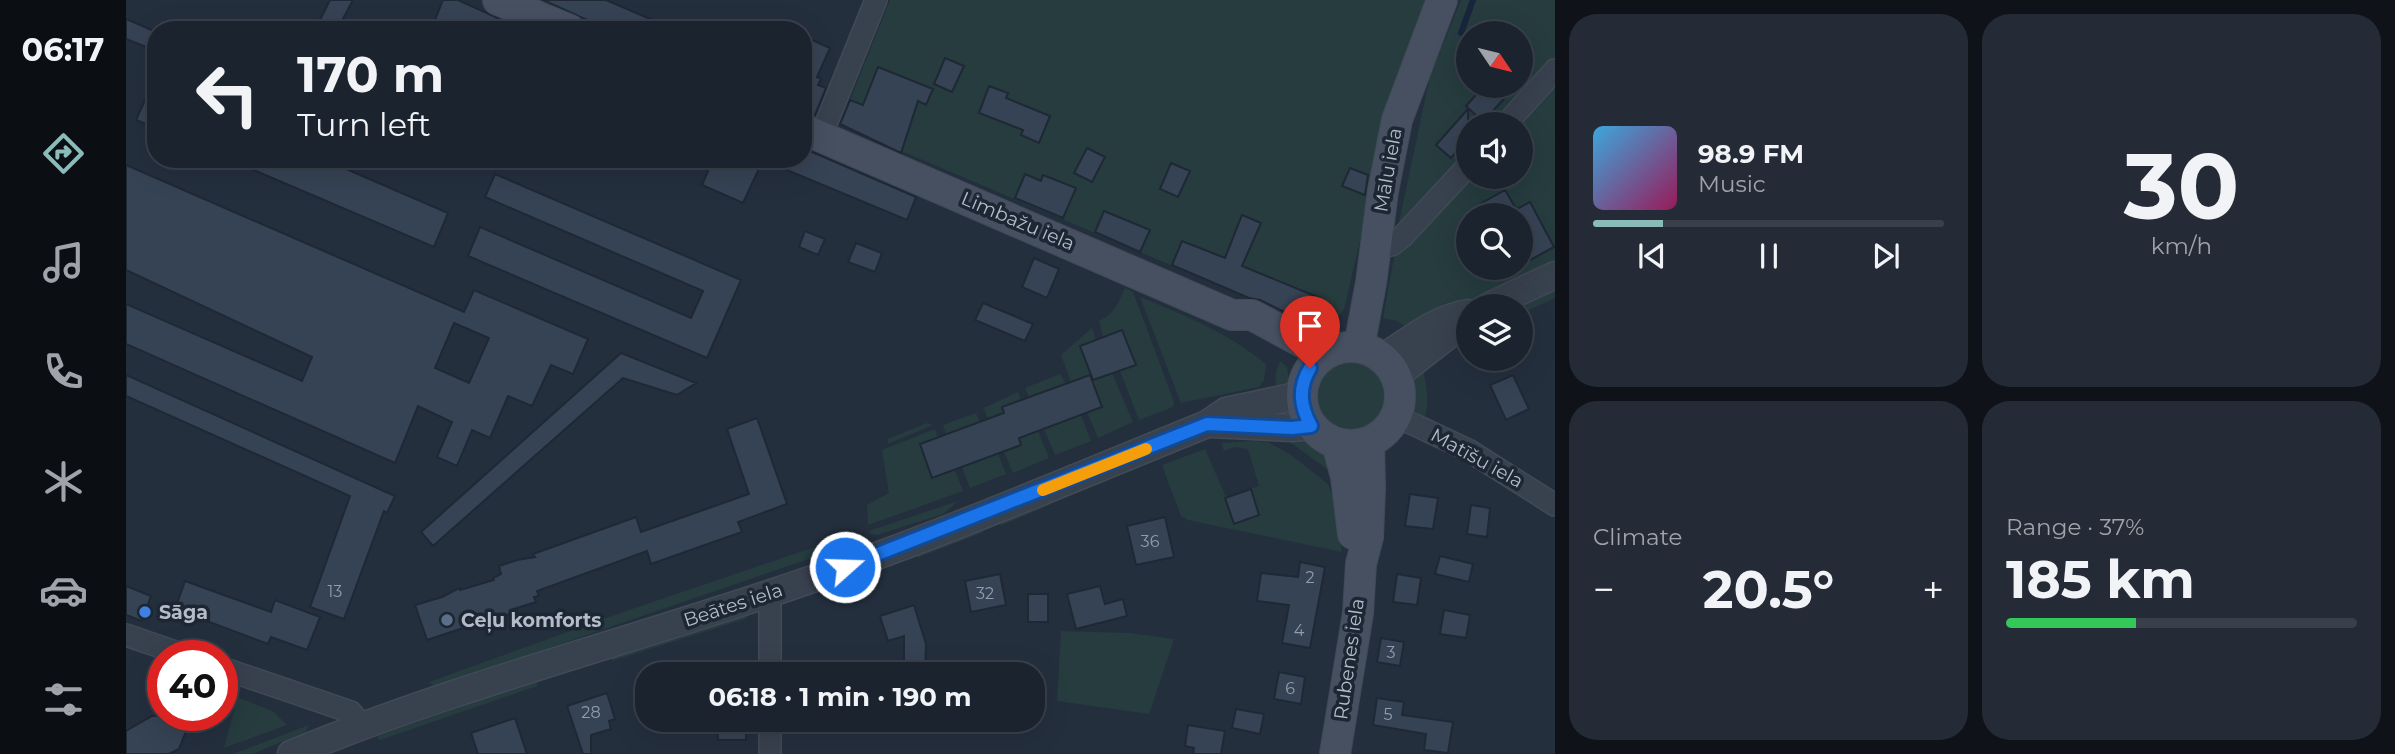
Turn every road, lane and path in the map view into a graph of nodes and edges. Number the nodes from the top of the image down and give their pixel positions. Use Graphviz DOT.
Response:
graph roads {
  1 [pos="498,0"];
  2 [pos="876,0"];
  3 [pos="1442,0"];
  4 [pos="548,21"];
  5 [pos="1555,70"];
  6 [pos="1518,112"];
  7 [pos="812,133"];
  8 [pos="1456,179"];
  9 [pos="1377,245"];
  10 [pos="1555,275"];
  11 [pos="1515,294"];
  12 [pos="1232,314"];
  13 [pos="1456,314"];
  14 [pos="1456,325"];
  15 [pos="1324,354"];
  16 [pos="1380,360"];
  17 [pos="1303,386"];
  18 [pos="1396,416"];
  19 [pos="1207,424"];
  20 [pos="1311,426"];
  21 [pos="1369,442"];
  22 [pos="1337,443"];
  23 [pos="1555,505"];
  24 [pos="1361,564"];
  25 [pos="770,594"];
  26 [pos="126,635"];
  27 [pos="147,642"];
  28 [pos="770,662"];
  29 [pos="238,673"];
  30 [pos="361,725"];
  31 [pos="770,732"];
  32 [pos="291,754"];
  33 [pos="770,754"];
  34 [pos="1335,754"];
  1 -- 4 [label="main road"];
  2 -- 7 [label="street"];
  3 -- 9 [label="main road, Mālu iela"];
  5 -- 6 [label="street"];
  7 -- 12 [label="main road, Limbažu iela"];
  8 -- 9 [label="street"];
  9 -- 16 [label="main road, Mālu iela"];
  10 -- 11 [label="street"];
  12 -- 15 [label="main road, Limbažu iela"];
  12 -- 17 [label="main road, Limbažu iela"];
  13 -- 16 [label="street"];
  14 -- 16 [label="street"];
  15 -- 16 [label="main road"];
  15 -- 17 [label="main road"];
  16 -- 18 [label="main road"];
  17 -- 19 [label="street, Beātes iela"];
  17 -- 20 [label="main road"];
  18 -- 21 [label="main road"];
  18 -- 23 [label="street, Matīšu iela"];
  19 -- 20 [label="street, Beātes iela"];
  19 -- 25 [label="street, Beātes iela"];
  20 -- 22 [label="main road"];
  21 -- 22 [label="main road"];
  21 -- 24 [label="main road, Rubenes iela"];
  22 -- 24 [label="main road, Rubenes iela"];
  24 -- 34 [label="main road, Rubenes iela"];
  25 -- 28 [label="street"];
  25 -- 30 [label="street, Beātes iela"];
  26 -- 27 [label="street"];
  29 -- 30 [label="street"];
  30 -- 32 [label="street, Beātes iela"];
  31 -- 33 [label="street"];
}
